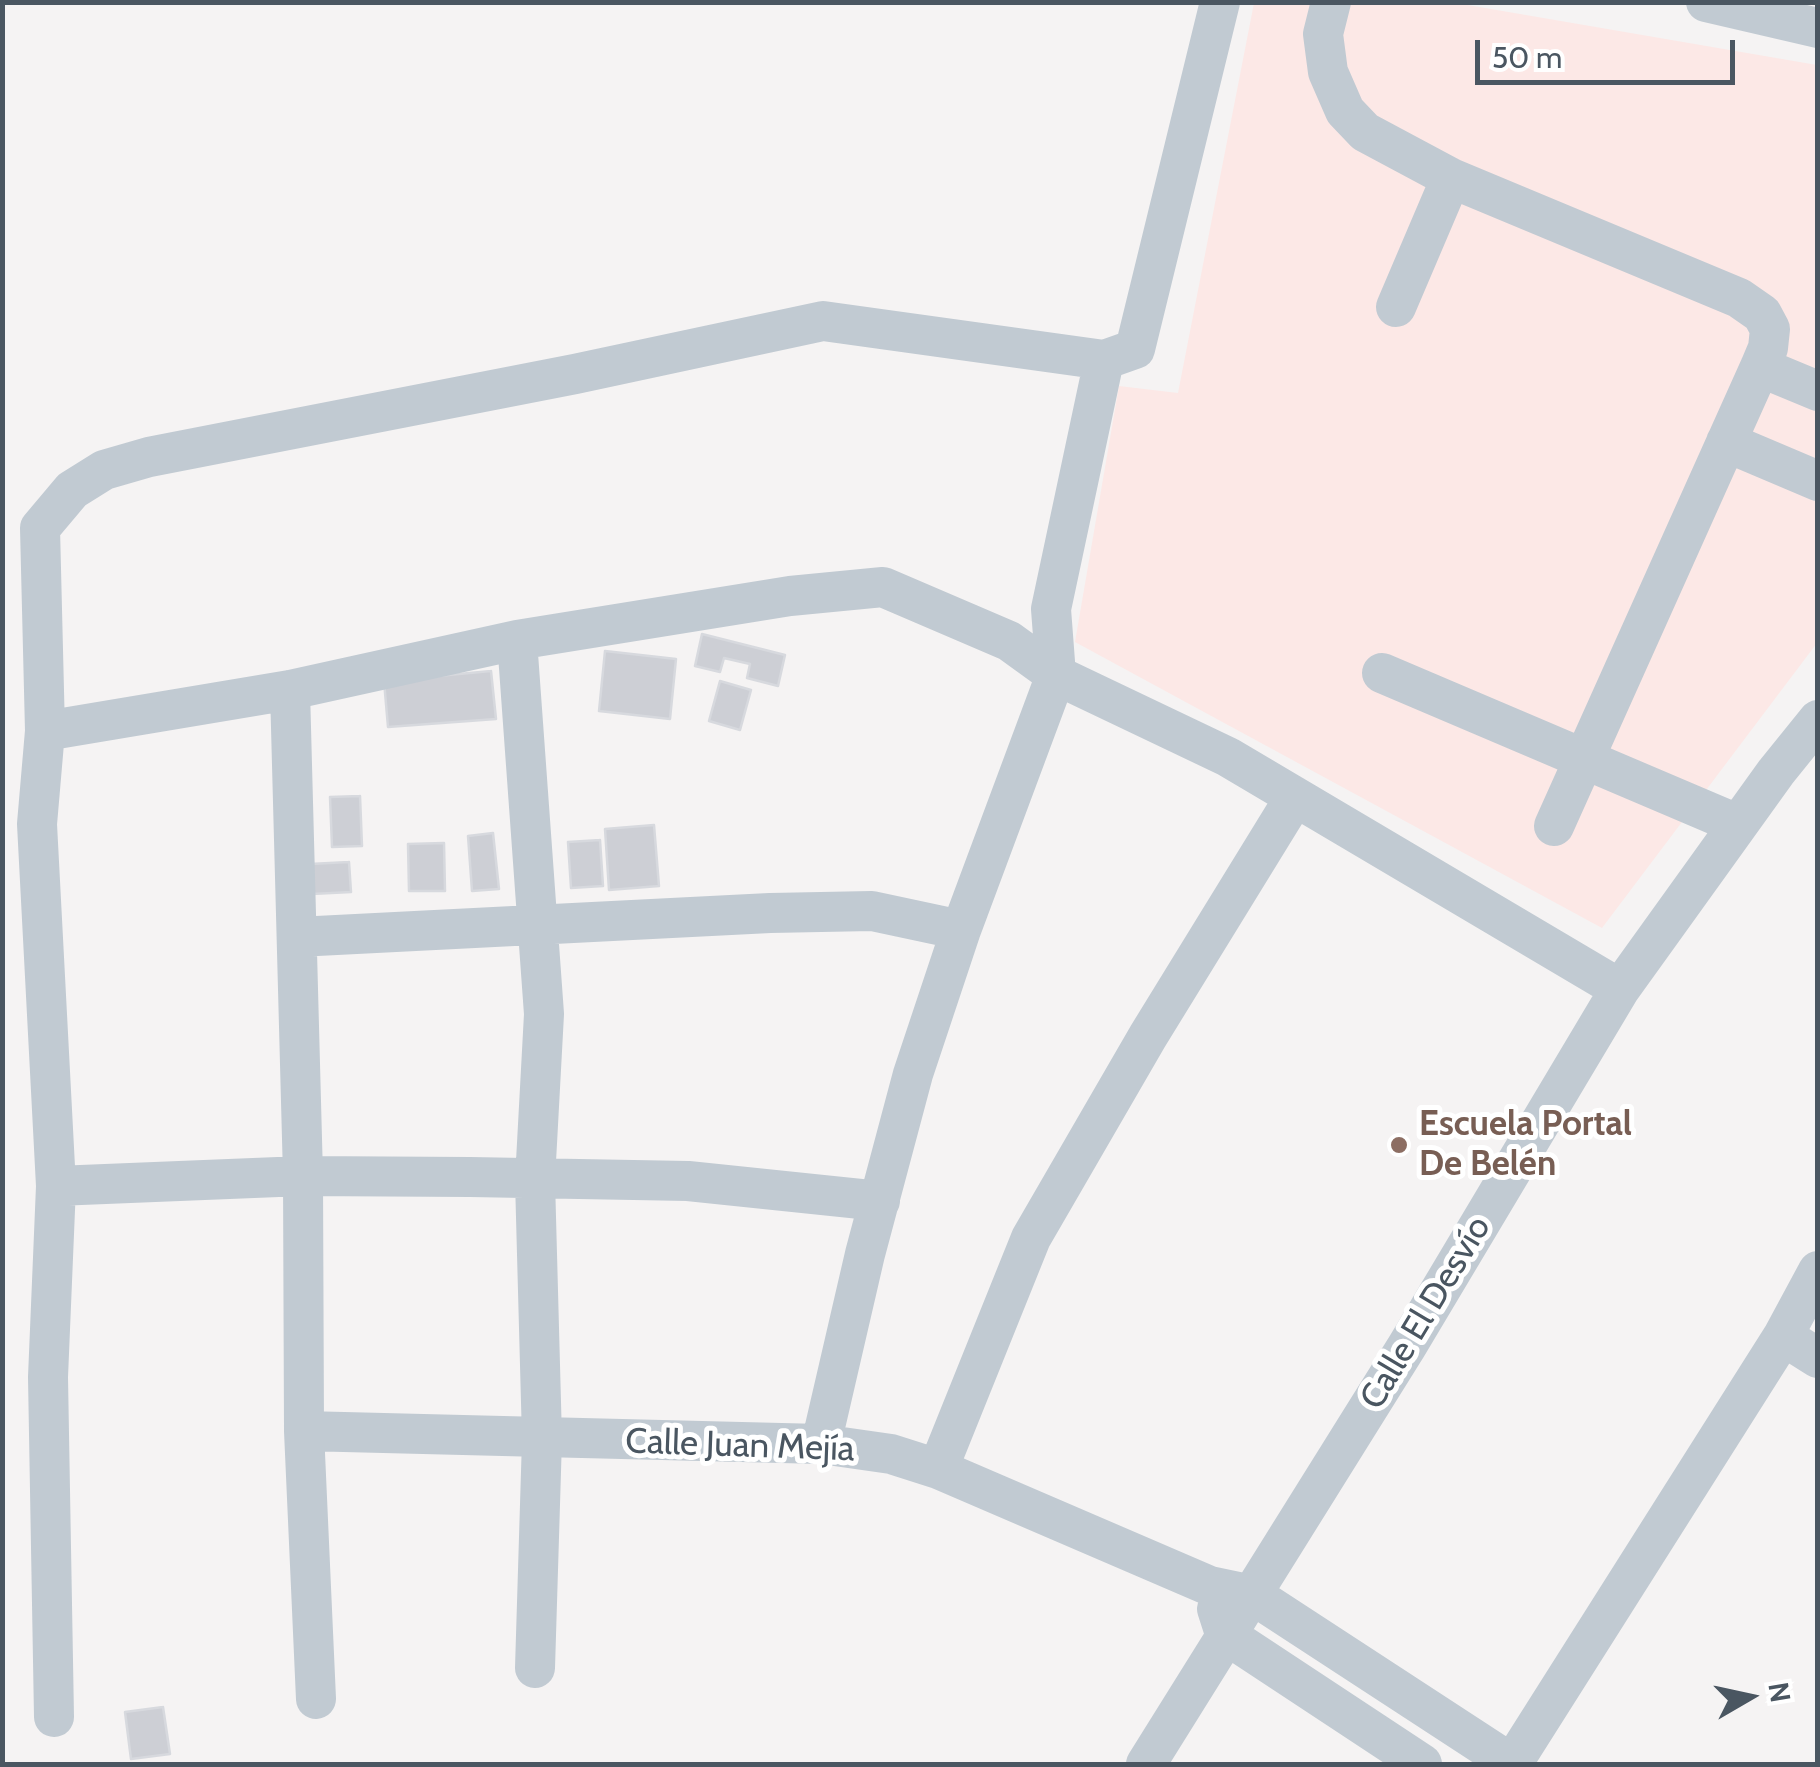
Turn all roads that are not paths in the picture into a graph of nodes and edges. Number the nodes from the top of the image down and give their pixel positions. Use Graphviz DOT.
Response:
graph roads {
  1 [pos="1220,2"];
  2 [pos="1330,2"];
  3 [pos="1706,2"];
  4 [pos="1818,28"];
  5 [pos="1450,178"];
  6 [pos="1396,307"];
  7 [pos="1104,360"];
  8 [pos="1760,367"];
  9 [pos="1818,391"];
  10 [pos="1726,442"];
  11 [pos="1818,481"];
  12 [pos="517,640"];
  13 [pos="1382,673"];
  14 [pos="1056,675"];
  15 [pos="290,690"];
  16 [pos="1818,720"];
  17 [pos="46,731"];
  18 [pos="1585,758"];
  19 [pos="1295,797"];
  20 [pos="1737,824"];
  21 [pos="1554,826"];
  22 [pos="536,926"];
  23 [pos="960,930"];
  24 [pos="297,938"];
  25 [pos="1620,989"];
  26 [pos="303,1176"];
  27 [pos="535,1180"];
  28 [pos="56,1186"];
  29 [pos="880,1201"];
  30 [pos="1818,1271"];
  31 [pos="1782,1336"];
  32 [pos="1818,1358"];
  33 [pos="304,1431"];
  34 [pos="542,1439"];
  35 [pos="822,1444"];
  36 [pos="938,1469"];
  37 [pos="1210,1586"];
  38 [pos="1253,1595"];
  39 [pos="1224,1634"];
  40 [pos="536,1668"];
  41 [pos="316,1699"];
  42 [pos="54,1717"];
  43 [pos="1146,1764"];
  44 [pos="1422,1764"];
  45 [pos="1512,1764"];
  1 -- 7 [label="street"];
  2 -- 5 [label="street"];
  3 -- 4 [label="street"];
  5 -- 6 [label="street"];
  5 -- 8 [label="street"];
  7 -- 14 [label="street"];
  7 -- 17 [label="street"];
  8 -- 9 [label="street"];
  8 -- 10 [label="street"];
  10 -- 11 [label="street"];
  10 -- 18 [label="street"];
  12 -- 14 [label="street"];
  12 -- 15 [label="street"];
  12 -- 22 [label="street"];
  13 -- 18 [label="street"];
  14 -- 19 [label="street"];
  14 -- 23 [label="street"];
  15 -- 17 [label="street"];
  15 -- 24 [label="street"];
  16 -- 20 [label="street, Calle El Desvío"];
  17 -- 28 [label="street"];
  18 -- 20 [label="street"];
  18 -- 21 [label="street"];
  19 -- 25 [label="street"];
  19 -- 36 [label="street"];
  20 -- 25 [label="street, Calle El Desvío"];
  22 -- 23 [label="street"];
  22 -- 24 [label="street"];
  22 -- 27 [label="street"];
  23 -- 29 [label="street"];
  24 -- 26 [label="street"];
  25 -- 38 [label="street, Calle El Desvío"];
  26 -- 27 [label="street"];
  26 -- 28 [label="street"];
  26 -- 33 [label="street"];
  27 -- 29 [label="street"];
  27 -- 34 [label="street"];
  28 -- 42 [label="street"];
  29 -- 35 [label="street"];
  30 -- 31 [label="street"];
  31 -- 32 [label="street"];
  31 -- 45 [label="street"];
  33 -- 34 [label="street, Calle Juan Mejía"];
  33 -- 41 [label="street"];
  34 -- 35 [label="street, Calle Juan Mejía"];
  34 -- 40 [label="street"];
  35 -- 36 [label="street, Calle Juan Mejía"];
  36 -- 37 [label="street, Calle Juan Mejía"];
  37 -- 38 [label="street, Calle Juan Mejía"];
  37 -- 39 [label="street"];
  38 -- 39 [label="street, Calle El Desvío"];
  38 -- 45 [label="street, Calle Juan Mejía"];
  39 -- 43 [label="street, Calle El Desvío"];
  39 -- 44 [label="street"];
}
